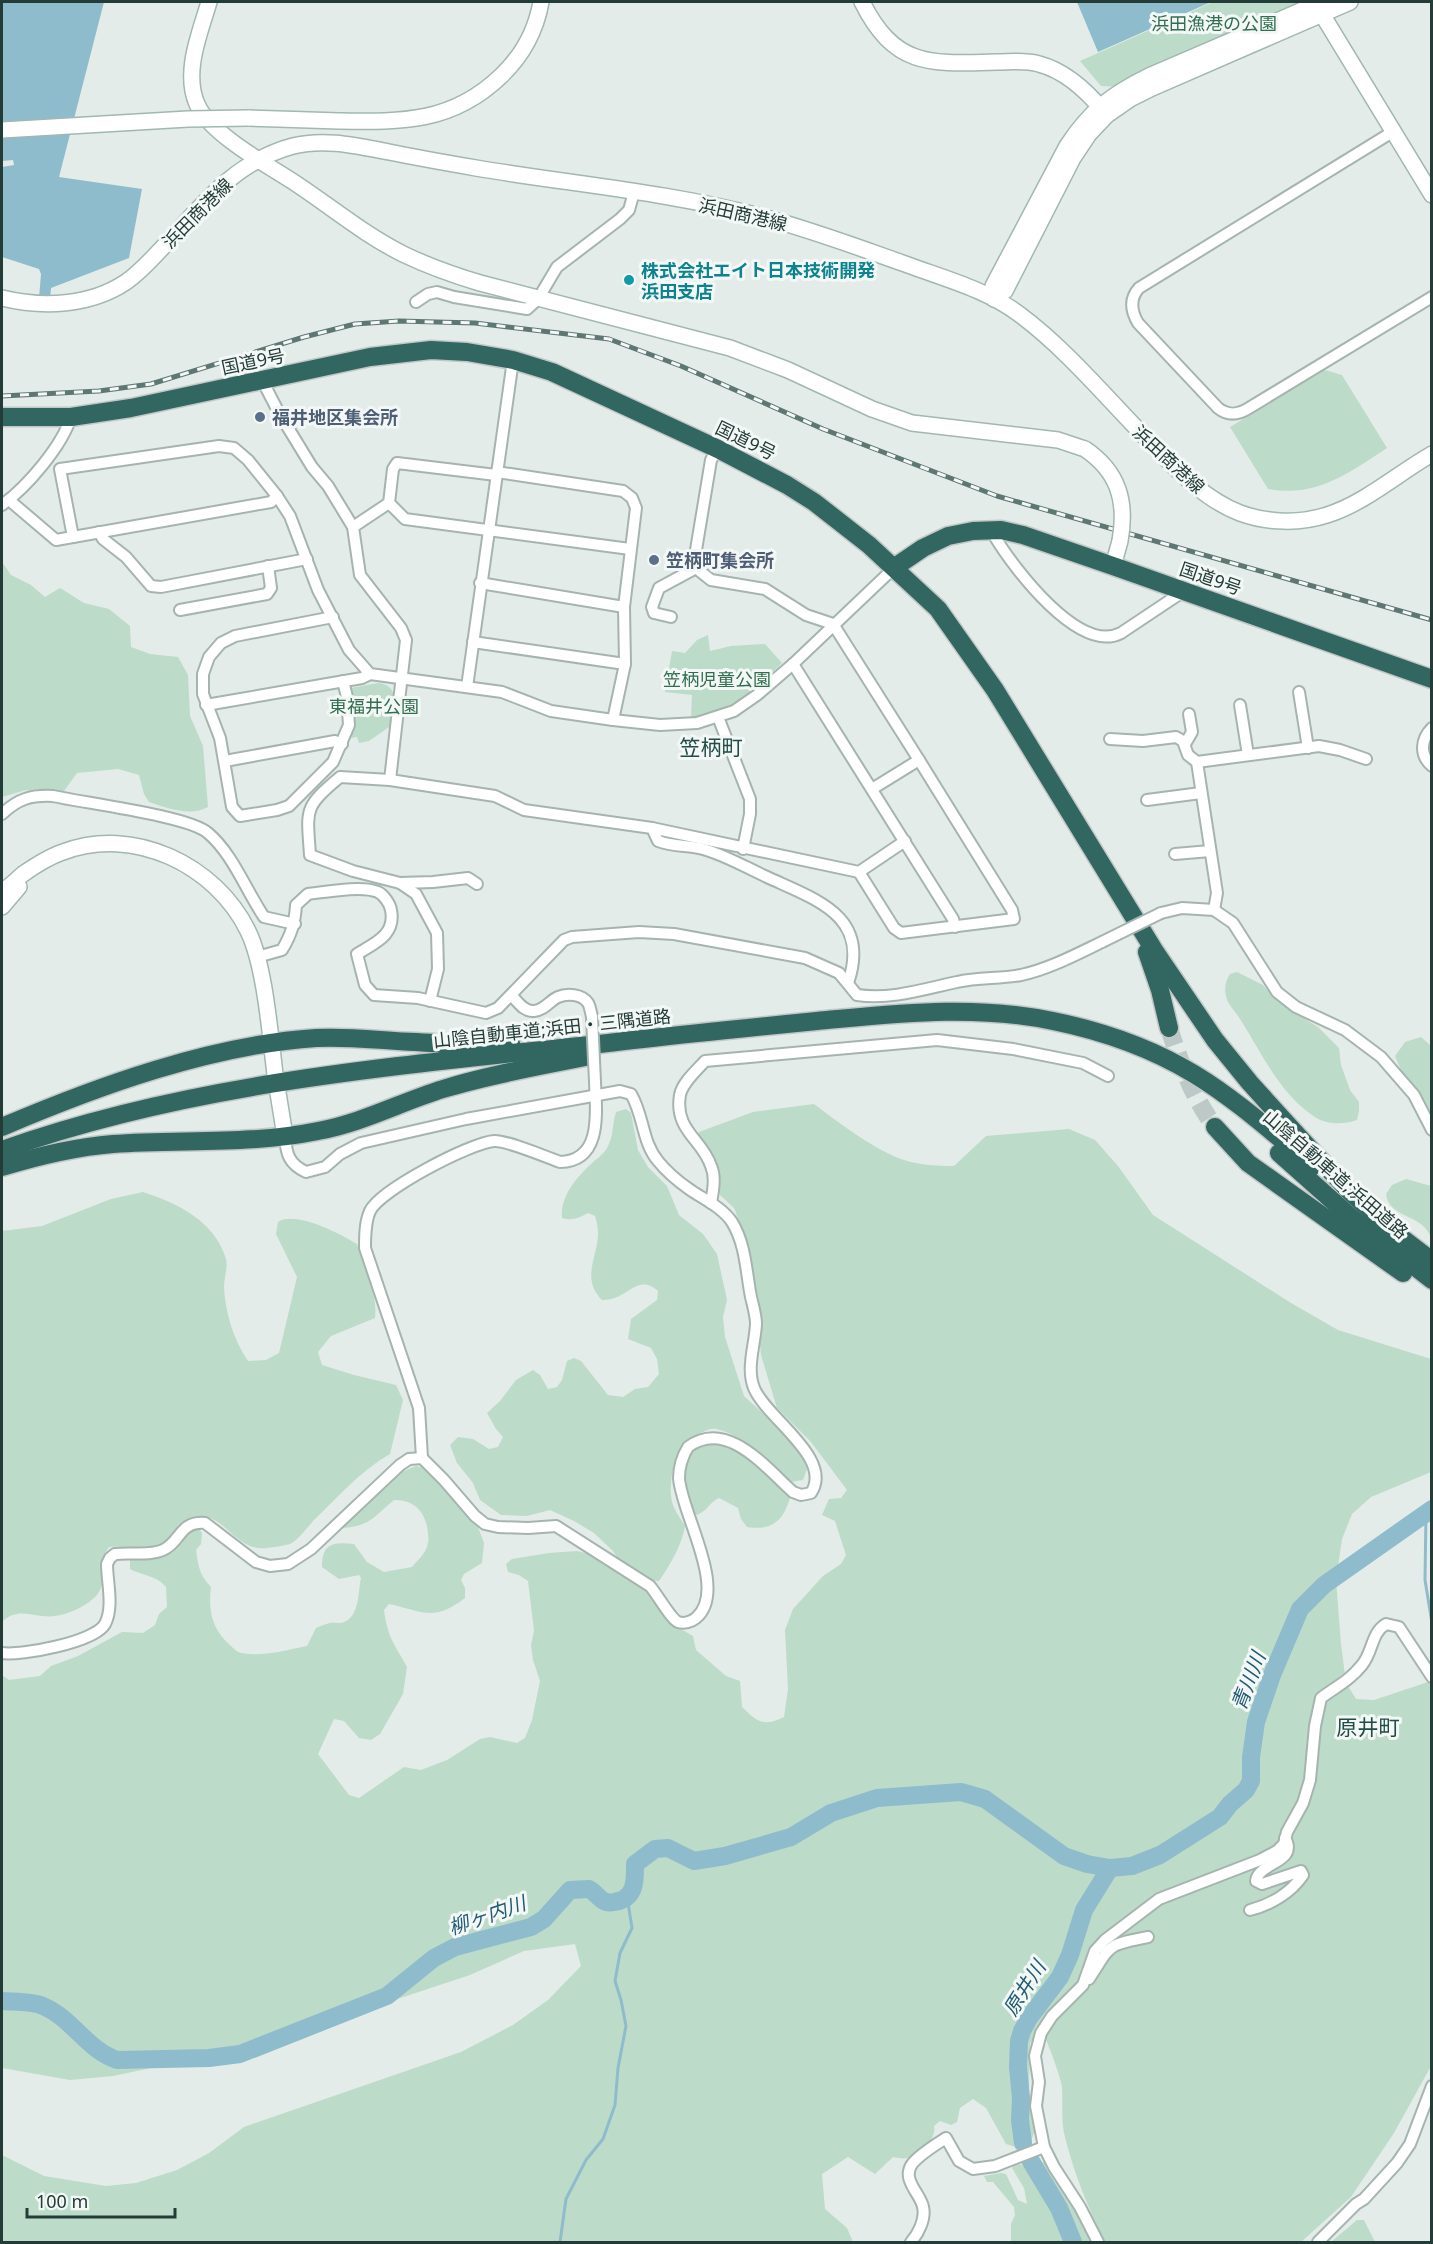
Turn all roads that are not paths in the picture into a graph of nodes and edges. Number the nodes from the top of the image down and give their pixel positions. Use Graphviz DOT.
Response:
graph roads {
  1 [pos="208,2"];
  2 [pos="542,2"];
  3 [pos="862,2"];
  4 [pos="1350,2"];
  5 [pos="1319,6"];
  6 [pos="1103,110"];
  7 [pos="2,130"];
  8 [pos="1394,131"];
  9 [pos="256,159"];
  10 [pos="634,192"];
  11 [pos="1431,195"];
  12 [pos="1431,297"];
  13 [pos="2,298"];
  14 [pos="538,299"];
  15 [pos="994,299"];
  16 [pos="416,302"];
  17 [pos="513,360"];
  18 [pos="262,380"];
  19 [pos="2,417"];
  20 [pos="71,417"];
  21 [pos="718,449"];
  22 [pos="1431,454"];
  23 [pos="496,474"];
  24 [pos="278,496"];
  25 [pos="5,502"];
  26 [pos="389,503"];
  27 [pos="353,527"];
  28 [pos="488,531"];
  29 [pos="99,532"];
  30 [pos="72,537"];
  31 [pos="995,537"];
  32 [pos="630,549"];
  33 [pos="307,559"];
  34 [pos="268,566"];
  35 [pos="1113,566"];
  36 [pos="895,567"];
  37 [pos="696,568"];
  38 [pos="480,583"];
  39 [pos="1184,591"];
  40 [pos="624,607"];
  41 [pos="180,610"];
  42 [pos="333,617"];
  43 [pos="671,617"];
  44 [pos="833,624"];
  45 [pos="473,642"];
  46 [pos="625,664"];
  47 [pos="793,664"];
  48 [pos="370,674"];
  49 [pos="402,678"];
  50 [pos="1431,679"];
  51 [pos="343,681"];
  52 [pos="467,687"];
  53 [pos="1299,692"];
  54 [pos="206,705"];
  55 [pos="1240,705"];
  56 [pos="1189,714"];
  57 [pos="718,717"];
  58 [pos="613,720"];
  59 [pos="1431,728"];
  60 [pos="1110,739"];
  61 [pos="342,744"];
  62 [pos="1185,744"];
  63 [pos="1308,748"];
  64 [pos="1248,755"];
  65 [pos="1366,759"];
  66 [pos="919,760"];
  67 [pos="225,761"];
  68 [pos="1197,762"];
  69 [pos="1431,766"];
  70 [pos="390,780"];
  71 [pos="872,789"];
  72 [pos="1202,793"];
  73 [pos="1147,800"];
  74 [pos="2,814"];
  75 [pos="652,828"];
  76 [pos="905,841"];
  77 [pos="742,849"];
  78 [pos="1210,851"];
  79 [pos="1175,854"];
  80 [pos="43,860"];
  81 [pos="859,873"];
  82 [pos="400,883"];
  83 [pos="477,884"];
  84 [pos="3,891"];
  85 [pos="1125,901"];
  86 [pos="2,907"];
  87 [pos="1214,910"];
  88 [pos="295,924"];
  89 [pos="955,927"];
  90 [pos="257,957"];
  91 [pos="848,983"];
  92 [pos="512,996"];
  93 [pos="430,1001"];
  94 [pos="1169,1028"];
  95 [pos="730,1029"];
  96 [pos="271,1042"];
  97 [pos="599,1044"];
  98 [pos="275,1074"];
  99 [pos="1108,1076"];
  100 [pos="278,1093"];
  101 [pos="595,1095"];
  102 [pos="1216,1095"];
  103 [pos="2,1127"];
  104 [pos="1215,1127"];
  105 [pos="1431,1130"];
  106 [pos="285,1136"];
  107 [pos="2,1150"];
  108 [pos="2,1167"];
  109 [pos="711,1203"];
  110 [pos="1390,1229"];
  111 [pos="1431,1261"];
  112 [pos="1431,1280"];
  113 [pos="1431,1293"];
  114 [pos="422,1458"];
  115 [pos="2,1653"];
  116 [pos="1431,1677"];
  117 [pos="1286,1838"];
  118 [pos="1250,1910"];
  119 [pos="1148,1937"];
  120 [pos="1084,1982"];
  121 [pos="1431,2086"];
  122 [pos="1044,2147"];
  123 [pos="911,2242"];
  124 [pos="1098,2242"];
  125 [pos="1318,2242"];
  1 -- 9 [label="street"];
  2 -- 7 [label="street, bridge"];
  3 -- 6 [label="street"];
  4 -- 5 [label="street"];
  5 -- 6 [label="street"];
  5 -- 8 [label="street"];
  6 -- 15 [label="street"];
  8 -- 11 [label="street"];
  8 -- 12 [label="street"];
  9 -- 10 [label="street, 浜田商港線"];
  9 -- 13 [label="street, 浜田商港線"];
  9 -- 14 [label="street"];
  10 -- 14 [label="street"];
  10 -- 15 [label="street, 浜田商港線"];
  14 -- 16 [label="street"];
  14 -- 35 [label="street, bridge"];
  15 -- 22 [label="street, 浜田商港線"];
  17 -- 18 [label="highway, 国道9号"];
  17 -- 21 [label="highway, 国道9号"];
  17 -- 23 [label="street"];
  18 -- 20 [label="highway, 国道9号"];
  18 -- 27 [label="street"];
  19 -- 20 [label="highway, 国道9号"];
  20 -- 25 [label="street"];
  21 -- 36 [label="highway, 国道9号"];
  21 -- 37 [label="street"];
  23 -- 26 [label="street"];
  23 -- 28 [label="street"];
  23 -- 32 [label="street"];
  24 -- 29 [label="street"];
  24 -- 30 [label="street"];
  24 -- 33 [label="street"];
  25 -- 30 [label="street"];
  26 -- 27 [label="street"];
  26 -- 28 [label="street"];
  27 -- 49 [label="street"];
  28 -- 32 [label="street"];
  28 -- 38 [label="street"];
  29 -- 30 [label="street"];
  29 -- 34 [label="street"];
  31 -- 39 [label="street"];
  32 -- 40 [label="street"];
  33 -- 34 [label="street"];
  33 -- 42 [label="street"];
  34 -- 41 [label="street"];
  35 -- 36 [label="highway, 国道9号"];
  35 -- 39 [label="highway, 国道9号"];
  36 -- 44 [label="street"];
  36 -- 85 [label="highway"];
  37 -- 43 [label="street"];
  37 -- 44 [label="street"];
  38 -- 40 [label="street"];
  38 -- 45 [label="street"];
  39 -- 50 [label="highway, 国道9号"];
  40 -- 46 [label="street"];
  42 -- 48 [label="street"];
  42 -- 54 [label="street"];
  44 -- 47 [label="street"];
  44 -- 66 [label="street"];
  45 -- 46 [label="street"];
  45 -- 52 [label="street"];
  46 -- 58 [label="street"];
  47 -- 57 [label="street"];
  47 -- 71 [label="street"];
  48 -- 49 [label="street"];
  48 -- 51 [label="street"];
  49 -- 52 [label="street"];
  49 -- 70 [label="street"];
  51 -- 54 [label="street"];
  51 -- 61 [label="street"];
  52 -- 58 [label="street"];
  53 -- 63 [label="street"];
  54 -- 67 [label="street"];
  55 -- 64 [label="street"];
  56 -- 62 [label="street"];
  57 -- 58 [label="street"];
  57 -- 77 [label="street"];
  59 -- 69 [label="street"];
  60 -- 62 [label="street"];
  61 -- 67 [label="street"];
  61 -- 67 [label="street"];
  62 -- 68 [label="street"];
  63 -- 64 [label="street"];
  63 -- 65 [label="street"];
  64 -- 68 [label="street"];
  66 -- 71 [label="street"];
  66 -- 89 [label="street"];
  68 -- 72 [label="street"];
  70 -- 75 [label="street"];
  70 -- 82 [label="street"];
  71 -- 76 [label="street"];
  72 -- 73 [label="street"];
  72 -- 78 [label="street"];
  74 -- 88 [label="street"];
  75 -- 77 [label="street"];
  75 -- 91 [label="street"];
  76 -- 81 [label="street"];
  76 -- 89 [label="street"];
  77 -- 81 [label="street"];
  78 -- 79 [label="street"];
  78 -- 87 [label="street"];
  80 -- 84 [label="street"];
  80 -- 86 [label="street"];
  80 -- 90 [label="street"];
  81 -- 89 [label="street"];
  82 -- 83 [label="street"];
  82 -- 93 [label="street"];
  85 -- 94 [label="highway"];
  85 -- 110 [label="highway"];
  87 -- 91 [label="street, bridge"];
  87 -- 105 [label="street"];
  88 -- 90 [label="street"];
  88 -- 93 [label="street"];
  90 -- 96 [label="street"];
  91 -- 92 [label="street"];
  92 -- 93 [label="street"];
  92 -- 101 [label="street, bridge"];
  95 -- 97 [label="highway, 山陰自動車道;浜田・三隅道路"];
  95 -- 102 [label="highway, 山陰自動車道;浜田・三隅道路"];
  95 -- 106 [label="highway"];
  96 -- 97 [label="highway"];
  96 -- 98 [label="street"];
  96 -- 103 [label="highway"];
  97 -- 107 [label="highway, 山陰自動車道;浜田・三隅道路"];
  99 -- 109 [label="street"];
  100 -- 106 [label="street"];
  101 -- 106 [label="street"];
  101 -- 109 [label="street"];
  101 -- 114 [label="street"];
  102 -- 110 [label="highway, 山陰自動車道;浜田道路"];
  102 -- 112 [label="highway, 山陰自動車道;浜田道路"];
  104 -- 113 [label="highway"];
  106 -- 108 [label="highway"];
  109 -- 114 [label="street"];
  110 -- 111 [label="highway, 山陰自動車道;浜田道路"];
  114 -- 115 [label="street"];
  116 -- 117 [label="street"];
  117 -- 118 [label="street"];
  117 -- 120 [label="street"];
  119 -- 120 [label="street"];
  120 -- 122 [label="street"];
  121 -- 125 [label="street"];
  122 -- 123 [label="street"];
  122 -- 124 [label="street"];
}
